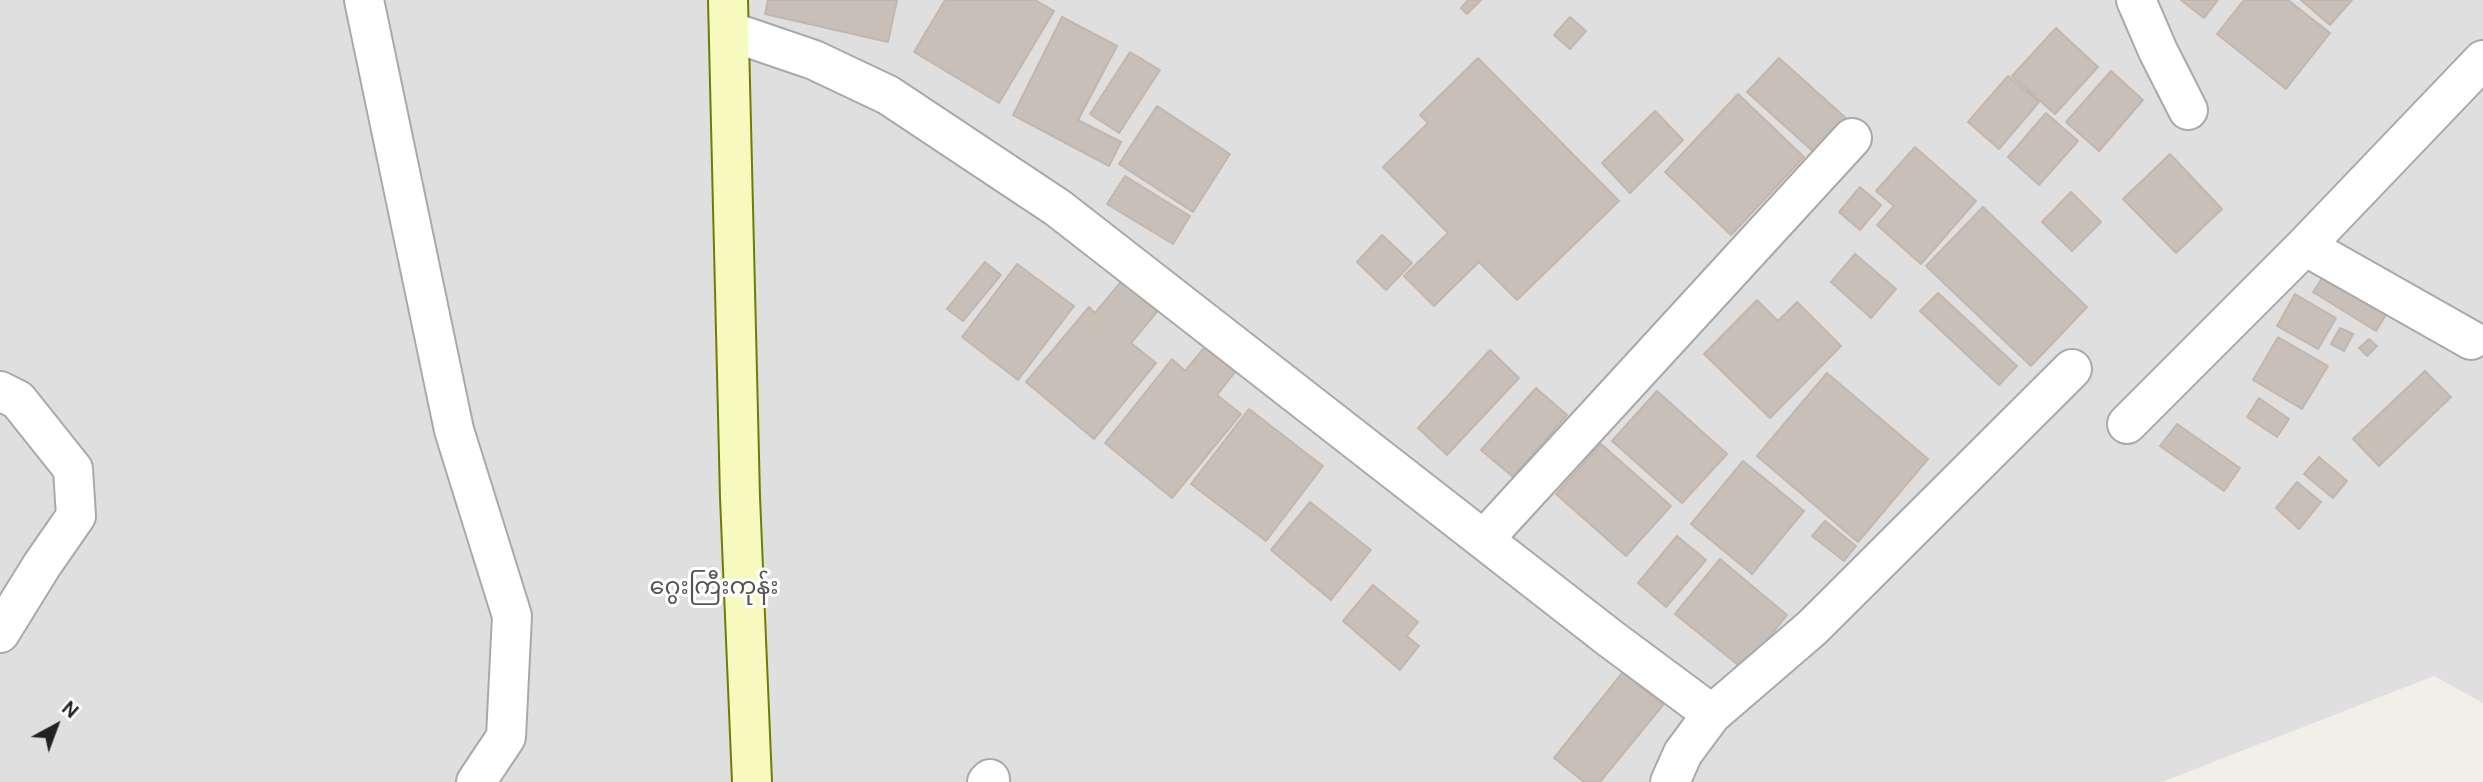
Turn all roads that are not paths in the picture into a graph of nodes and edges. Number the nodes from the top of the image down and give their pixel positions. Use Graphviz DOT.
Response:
graph roads {
  1 [pos="364,0"];
  2 [pos="2136,0"];
  3 [pos="729,15"];
  4 [pos="2483,60"];
  5 [pos="2188,110"];
  6 [pos="1852,138"];
  7 [pos="2305,246"];
  8 [pos="2471,340"];
  9 [pos="2072,369"];
  10 [pos="0,391"];
  11 [pos="2127,424"];
  12 [pos="1484,539"];
  13 [pos="0,632"];
  14 [pos="1712,714"];
  15 [pos="476,782"];
  16 [pos="752,782"];
  17 [pos="1670,782"];
  1 -- 15 [label="street"];
  2 -- 5 [label="street"];
  3 -- 12 [label="street"];
  3 -- 16 [label="street"];
  4 -- 7 [label="street"];
  6 -- 12 [label="street"];
  7 -- 8 [label="street"];
  7 -- 11 [label="street"];
  9 -- 14 [label="street"];
  10 -- 13 [label="street"];
  12 -- 14 [label="street"];
  14 -- 17 [label="street"];
}
